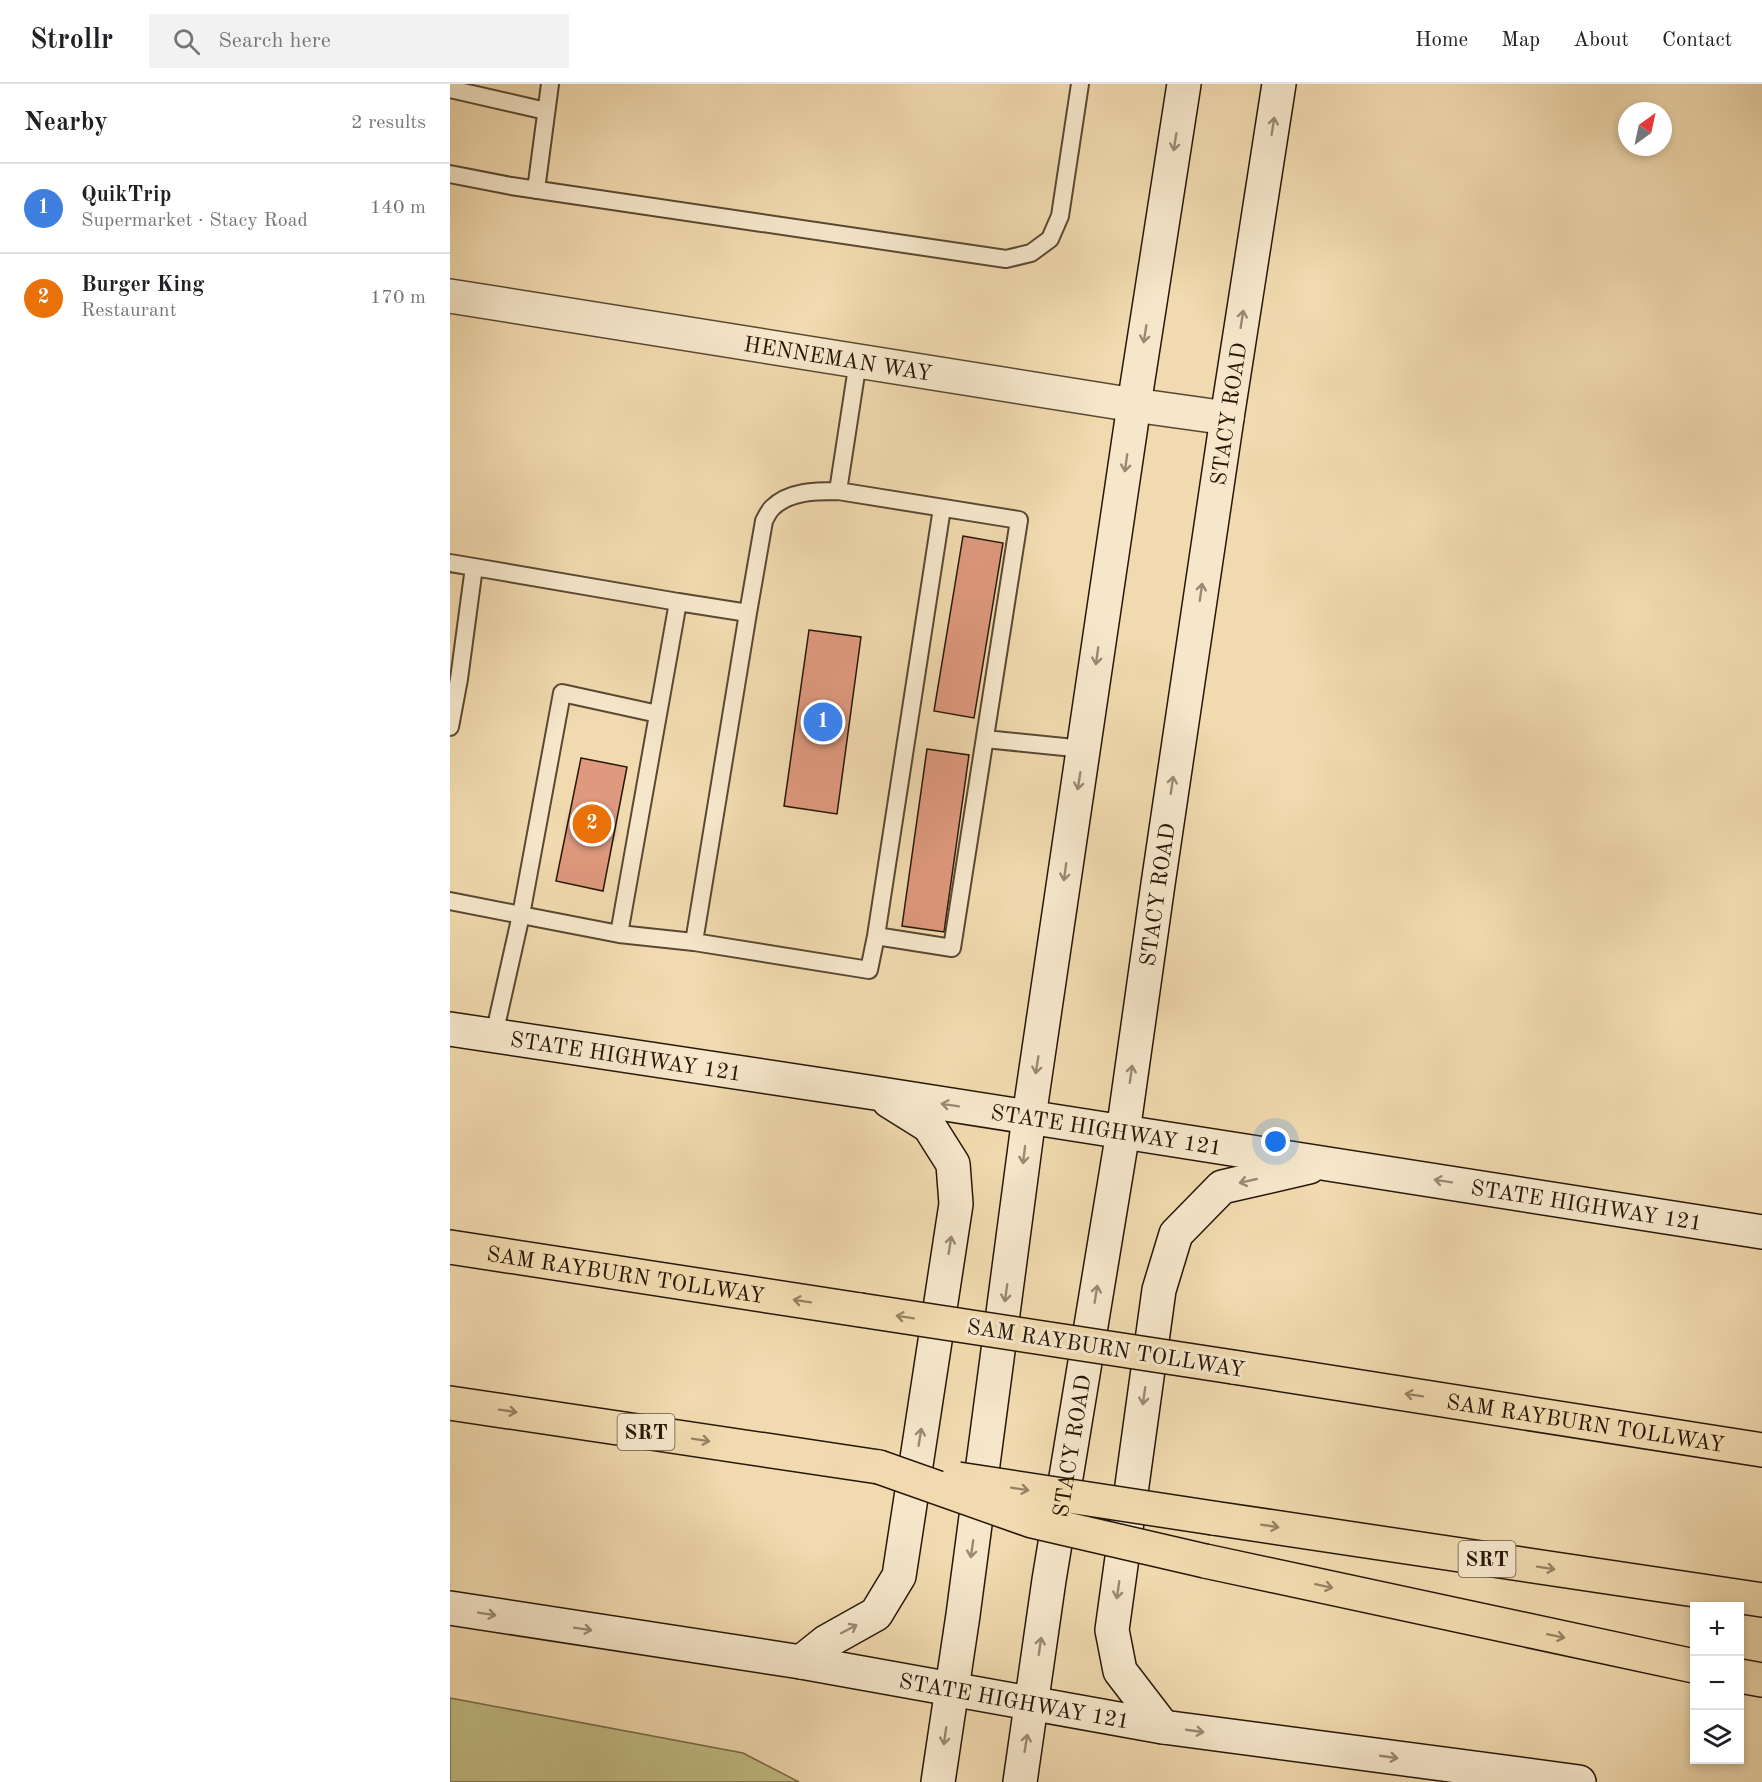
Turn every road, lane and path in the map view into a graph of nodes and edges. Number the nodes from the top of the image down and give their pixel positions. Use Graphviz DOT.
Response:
graph roads {
  1 [pos="549,84"];
  2 [pos="1080,84"];
  3 [pos="1184,84"];
  4 [pos="1279,84"];
  5 [pos="450,89"];
  6 [pos="546,111"];
  7 [pos="450,174"];
  8 [pos="537,190"];
  9 [pos="450,296"];
  10 [pos="858,361"];
  11 [pos="1134,405"];
  12 [pos="1227,418"];
  13 [pos="838,491"];
  14 [pos="942,508"];
  15 [pos="450,563"];
  16 [pos="474,567"];
  17 [pos="678,602"];
  18 [pos="748,613"];
  19 [pos="454,679"];
  20 [pos="658,714"];
  21 [pos="450,727"];
  22 [pos="985,739"];
  23 [pos="1084,749"];
  24 [pos="450,901"];
  25 [pos="520,915"];
  26 [pos="619,934"];
  27 [pos="876,936"];
  28 [pos="693,942"];
  29 [pos="450,1029"];
  30 [pos="494,1035"];
  31 [pos="875,1093"];
  32 [pos="1029,1117"];
  33 [pos="1123,1132"];
  34 [pos="1325,1164"];
  35 [pos="1762,1232"];
  36 [pos="450,1247"];
  37 [pos="450,1403"];
  38 [pos="1762,1450"];
  39 [pos="879,1467"];
  40 [pos="1762,1600"];
  41 [pos="450,1608"];
  42 [pos="801,1662"];
  43 [pos="1690,1665"];
  44 [pos="1744,1677"];
  45 [pos="1762,1680"];
  46 [pos="951,1690"];
  47 [pos="1032,1704"];
  48 [pos="1163,1727"];
  49 [pos="938,1782"];
  50 [pos="1020,1782"];
  51 [pos="1579,1782"];
  1 -- 6 [label="lane"];
  2 -- 8 [label="lane"];
  3 -- 11 [label="main road, one-way"];
  12 -- 4 [label="main road, STACY ROAD, one-way"];
  5 -- 6 [label="lane"];
  6 -- 8 [label="lane"];
  7 -- 8 [label="lane"];
  9 -- 10 [label="main road, HENNEMAN WAY"];
  10 -- 11 [label="main road, HENNEMAN WAY"];
  10 -- 13 [label="lane"];
  11 -- 12 [label="main road, HENNEMAN WAY"];
  11 -- 23 [label="main road, one-way"];
  33 -- 12 [label="main road, STACY ROAD, one-way"];
  13 -- 14 [label="lane"];
  13 -- 18 [label="lane"];
  14 -- 22 [label="lane"];
  14 -- 27 [label="lane"];
  15 -- 16 [label="lane"];
  16 -- 17 [label="lane"];
  16 -- 19 [label="lane"];
  17 -- 18 [label="lane"];
  17 -- 20 [label="lane"];
  18 -- 28 [label="lane"];
  19 -- 21 [label="lane"];
  20 -- 25 [label="lane"];
  20 -- 26 [label="lane"];
  22 -- 23 [label="lane"];
  22 -- 27 [label="lane"];
  23 -- 32 [label="main road, one-way"];
  24 -- 25 [label="lane"];
  25 -- 26 [label="lane"];
  25 -- 30 [label="lane"];
  26 -- 28 [label="lane"];
  27 -- 28 [label="lane"];
  29 -- 30 [label="main road, STATE HIGHWAY 121"];
  30 -- 31 [label="main road, STATE HIGHWAY 121"];
  32 -- 31 [label="main road, STATE HIGHWAY 121, one-way"];
  42 -- 31 [label="main road, one-way"];
  32 -- 33 [label="main road, STATE HIGHWAY 121"];
  32 -- 46 [label="main road, one-way"];
  33 -- 34 [label="main road, STATE HIGHWAY 121"];
  47 -- 33 [label="main road, STACY ROAD, one-way"];
  35 -- 34 [label="main road, STATE HIGHWAY 121, one-way"];
  34 -- 48 [label="main road, one-way"];
  38 -- 36 [label="highway, SAM RAYBURN TOLLWAY, one-way, bridge"];
  37 -- 39 [label="highway, SRT, one-way"];
  39 -- 40 [label="highway, SRT, one-way, bridge"];
  39 -- 43 [label="highway, one-way, bridge"];
  41 -- 42 [label="main road, STATE HIGHWAY 121, one-way"];
  42 -- 46 [label="main road, STATE HIGHWAY 121"];
  44 -- 45 [label="highway"];
  46 -- 47 [label="main road, STATE HIGHWAY 121"];
  46 -- 49 [label="main road, one-way"];
  47 -- 48 [label="main road, STATE HIGHWAY 121"];
  50 -- 47 [label="main road, STACY ROAD, one-way"];
  48 -- 51 [label="main road, STATE HIGHWAY 121, one-way"];
}
